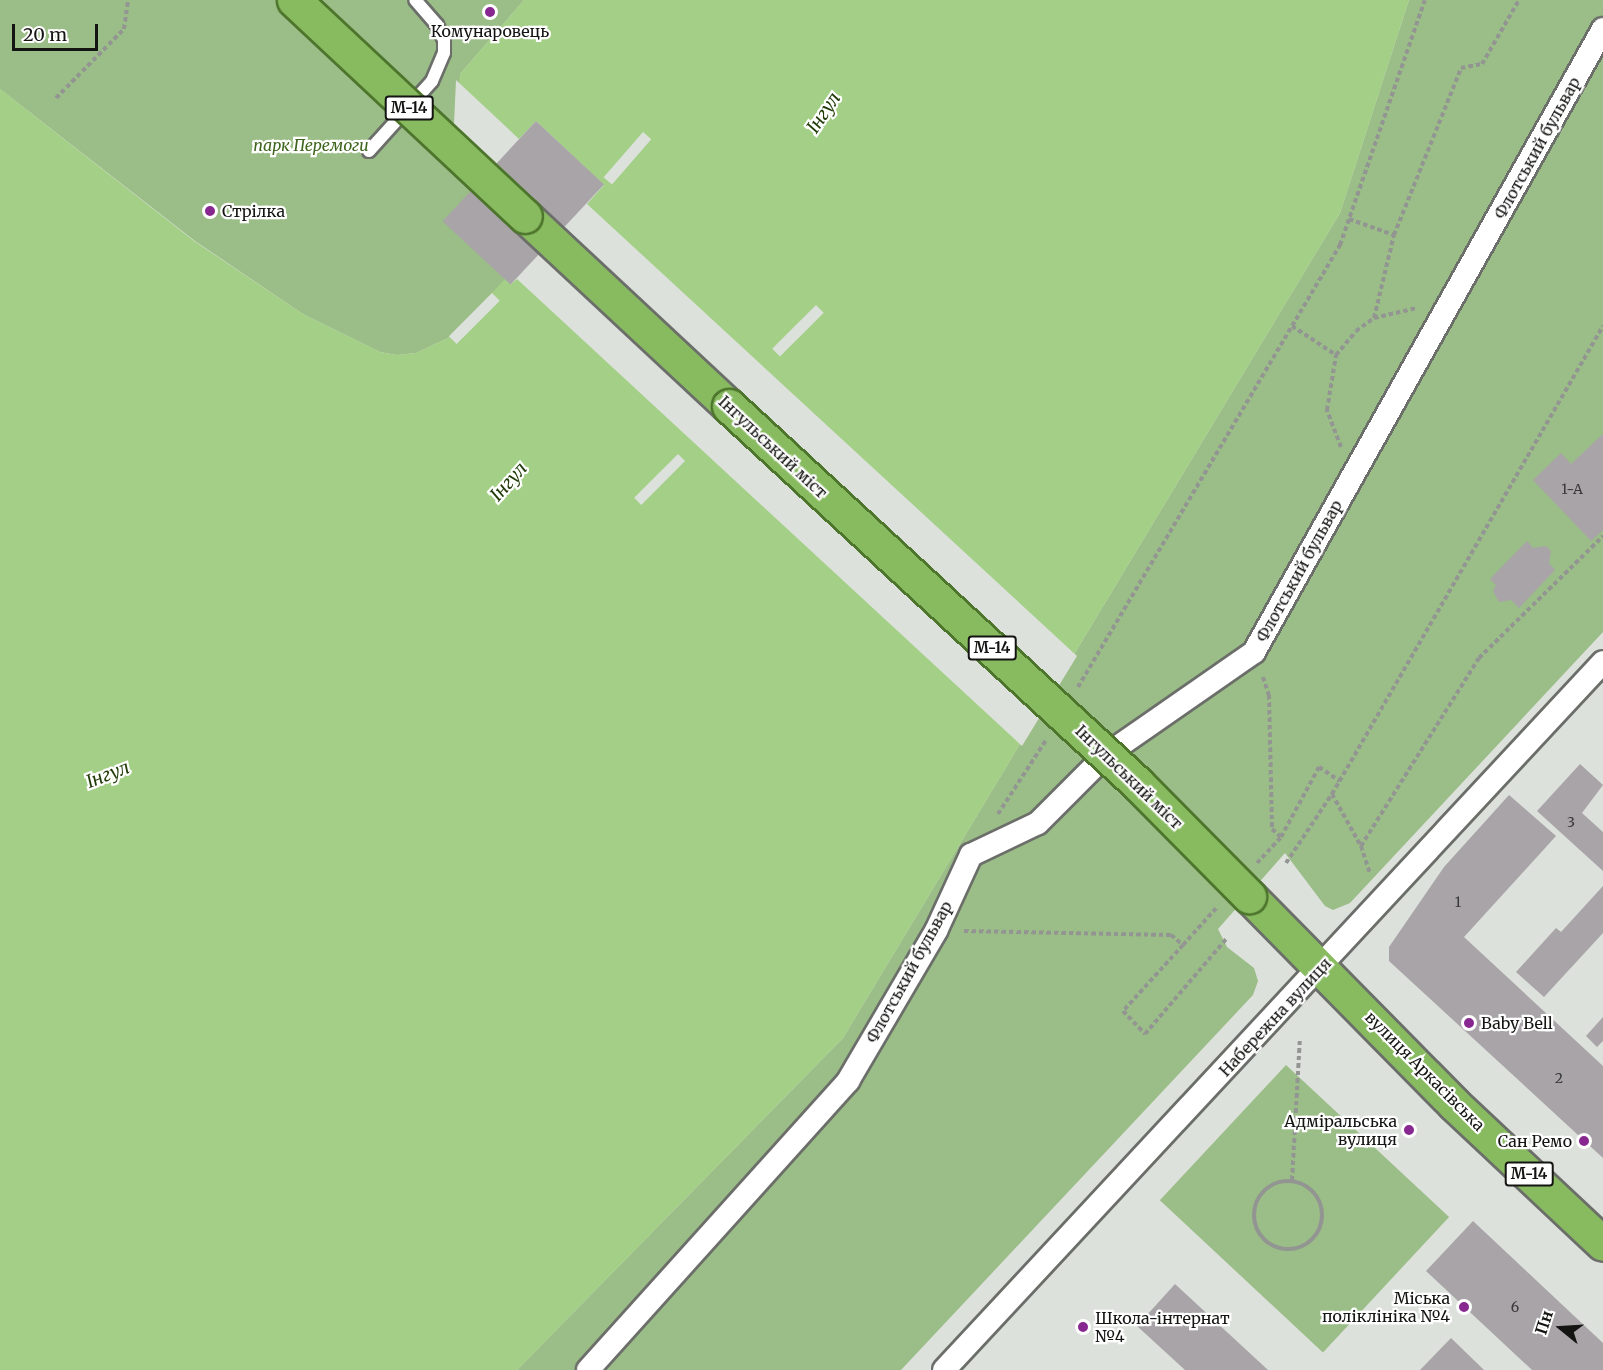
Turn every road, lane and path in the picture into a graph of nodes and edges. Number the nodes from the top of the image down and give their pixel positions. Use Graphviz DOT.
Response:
graph roads {
  1 [pos="128,0"];
  2 [pos="294,0"];
  3 [pos="415,0"];
  4 [pos="1425,0"];
  5 [pos="1518,0"];
  6 [pos="1603,29"];
  7 [pos="56,98"];
  8 [pos="369,152"];
  9 [pos="1348,219"];
  10 [pos="1394,235"];
  11 [pos="1445,311"];
  12 [pos="1374,318"];
  13 [pos="1292,326"];
  14 [pos="1603,326"];
  15 [pos="1598,335"];
  16 [pos="1603,340"];
  17 [pos="1336,356"];
  18 [pos="1355,471"];
  19 [pos="1603,536"];
  20 [pos="1603,662"];
  21 [pos="1075,693"];
  22 [pos="1269,695"];
  23 [pos="1051,734"];
  24 [pos="1340,781"];
  25 [pos="1332,794"];
  26 [pos="1361,846"];
  27 [pos="971,855"];
  28 [pos="1286,863"];
  29 [pos="1370,874"];
  30 [pos="1250,896"];
  31 [pos="936,931"];
  32 [pos="1227,938"];
  33 [pos="1322,967"];
  34 [pos="1300,1038"];
  35 [pos="1292,1180"];
  36 [pos="1603,1244"];
  37 [pos="588,1370"];
  38 [pos="944,1370"];
  1 -- 7 [label="path"];
  2 -- 30 [label="highway, Інгульський міст / М-14, bridge"];
  3 -- 8 [label="lane"];
  4 -- 9 [label="path"];
  5 -- 10 [label="path"];
  6 -- 11 [label="street, Флотський бульвар"];
  9 -- 10 [label="path"];
  9 -- 13 [label="path"];
  10 -- 12 [label="path"];
  11 -- 12 [label="path"];
  11 -- 18 [label="street, Флотський бульвар"];
  12 -- 17 [label="path"];
  13 -- 17 [label="path"];
  13 -- 21 [label="path"];
  14 -- 15 [label="path"];
  15 -- 16 [label="path"];
  15 -- 24 [label="path"];
  17 -- 18 [label="path"];
  18 -- 27 [label="street, Флотський бульвар"];
  19 -- 26 [label="path"];
  20 -- 33 [label="street, Набережна вулиця"];
  22 -- 24 [label="path"];
  23 -- 27 [label="path"];
  24 -- 25 [label="path"];
  25 -- 26 [label="path"];
  25 -- 28 [label="path"];
  26 -- 29 [label="path"];
  27 -- 31 [label="street, Флотський бульвар"];
  30 -- 33 [label="highway, вулиця Аркасівська / М-14"];
  31 -- 32 [label="path"];
  31 -- 37 [label="street, Флотський бульвар"];
  33 -- 36 [label="highway, вулиця Аркасівська / М-14"];
  33 -- 38 [label="street, Набережна вулиця"];
  34 -- 35 [label="path"];
  35 -- 35 [label="path"];
}
